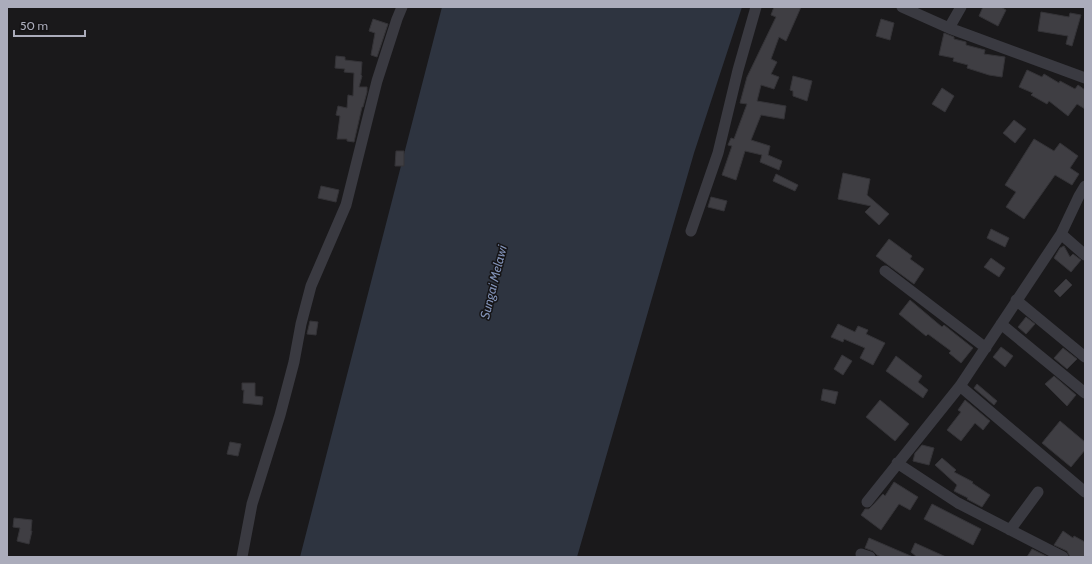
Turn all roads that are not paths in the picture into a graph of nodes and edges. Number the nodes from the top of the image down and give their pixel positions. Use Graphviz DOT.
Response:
graph roads {
  1 [pos="402,7"];
  2 [pos="756,7"];
  3 [pos="902,7"];
  4 [pos="960,7"];
  5 [pos="949,28"];
  6 [pos="1085,78"];
  7 [pos="1083,194"];
  8 [pos="691,231"];
  9 [pos="1061,234"];
  10 [pos="1085,255"];
  11 [pos="885,271"];
  12 [pos="1016,300"];
  13 [pos="1001,324"];
  14 [pos="986,348"];
  15 [pos="1085,357"];
  16 [pos="960,386"];
  17 [pos="1085,393"];
  18 [pos="897,463"];
  19 [pos="1038,492"];
  20 [pos="1085,492"];
  21 [pos="866,502"];
  22 [pos="1010,530"];
  23 [pos="242,557"];
  24 [pos="1063,557"];
  1 -- 23 [label="street"];
  2 -- 8 [label="street"];
  3 -- 5 [label="street"];
  4 -- 5 [label="street"];
  5 -- 6 [label="street"];
  7 -- 9 [label="street"];
  9 -- 10 [label="street"];
  9 -- 12 [label="street"];
  11 -- 14 [label="street"];
  12 -- 13 [label="street"];
  12 -- 15 [label="street"];
  13 -- 14 [label="street"];
  13 -- 17 [label="street"];
  14 -- 16 [label="street"];
  16 -- 18 [label="street"];
  16 -- 20 [label="street"];
  18 -- 21 [label="street"];
  18 -- 22 [label="street"];
  19 -- 22 [label="street"];
  22 -- 24 [label="street"];
}
